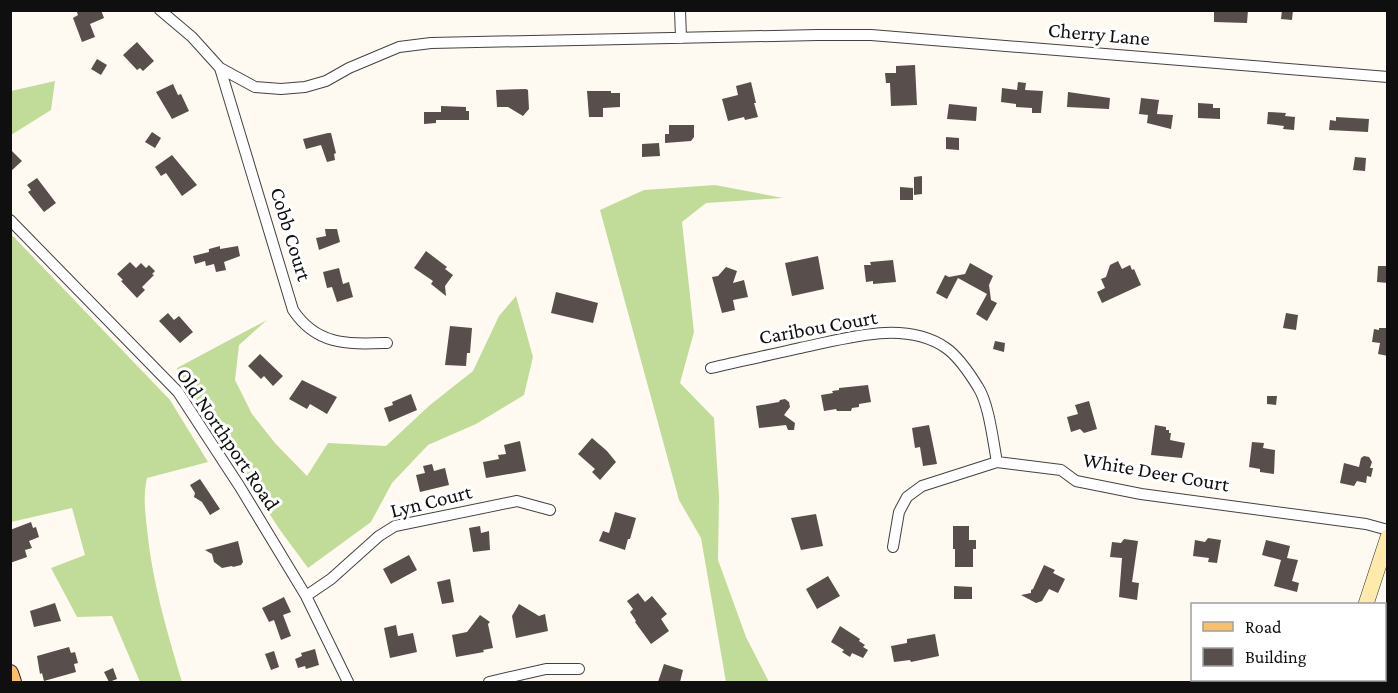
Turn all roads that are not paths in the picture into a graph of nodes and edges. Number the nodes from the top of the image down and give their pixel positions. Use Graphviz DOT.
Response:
graph roads {
  1 [pos="160,10"];
  2 [pos="680,10"];
  3 [pos="681,39"];
  4 [pos="220,68"];
  5 [pos="1388,77"];
  6 [pos="10,220"];
  7 [pos="387,343"];
  8 [pos="711,368"];
  9 [pos="997,462"];
  10 [pos="550,510"];
  11 [pos="1388,530"];
  12 [pos="1388,537"];
  13 [pos="893,547"];
  14 [pos="306,596"];
  15 [pos="1366,603"];
  16 [pos="579,669"];
  17 [pos="10,673"];
  18 [pos="13,682"];
  19 [pos="348,682"];
  20 [pos="489,682"];
  1 -- 4 [label="street, Cherry Lane"];
  2 -- 3 [label="street"];
  3 -- 4 [label="street, Cherry Lane"];
  3 -- 5 [label="street, Cherry Lane"];
  4 -- 7 [label="street, Cobb Court"];
  6 -- 14 [label="street, Old Northport Road"];
  8 -- 9 [label="street, Caribou Court"];
  9 -- 11 [label="street, White Deer Court"];
  9 -- 13 [label="street, White Deer Court"];
  10 -- 14 [label="street, Lyn Court"];
  12 -- 15 [label="main road"];
  14 -- 19 [label="street, Old Northport Road"];
  16 -- 20 [label="street"];
  17 -- 18 [label="main road"];
}
